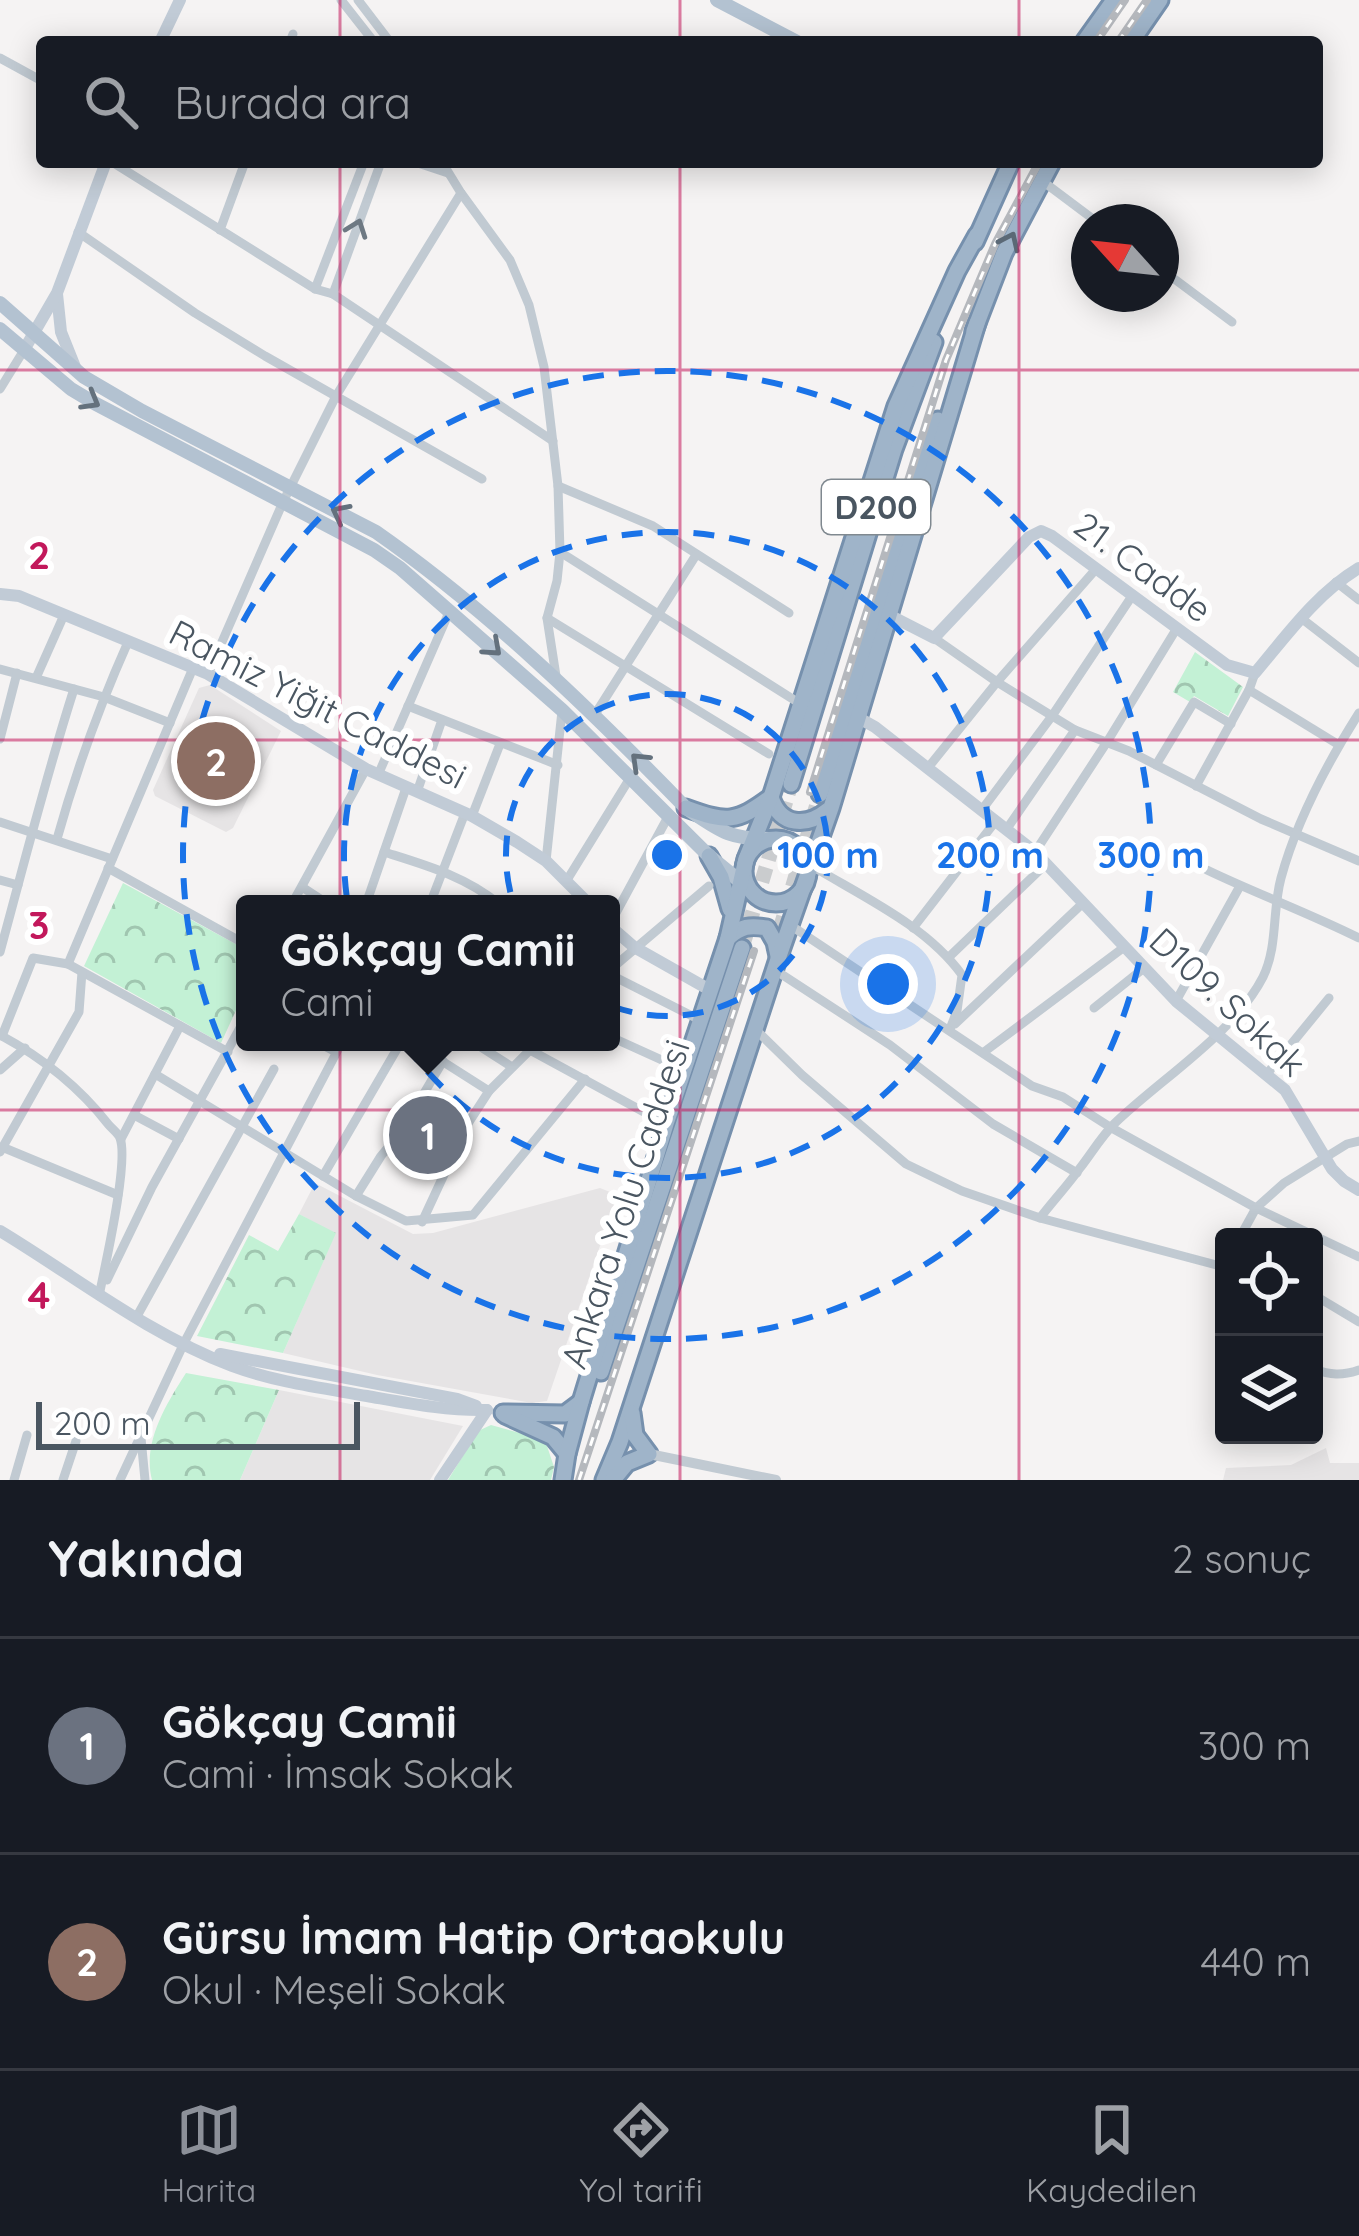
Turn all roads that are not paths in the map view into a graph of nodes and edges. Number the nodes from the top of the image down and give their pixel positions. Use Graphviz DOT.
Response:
graph roads {
  1 [pos="180,0"];
  2 [pos="341,0"];
  3 [pos="358,0"];
  4 [pos="717,0"];
  5 [pos="1114,0"];
  6 [pos="1160,0"];
  7 [pos="163,36"];
  8 [pos="369,36"];
  9 [pos="385,36"];
  10 [pos="786,36"];
  11 [pos="1088,36"];
  12 [pos="1135,36"];
  13 [pos="0,58"];
  14 [pos="36,78"];
  15 [pos="106,168"];
  16 [pos="119,168"];
  17 [pos="243,168"];
  18 [pos="362,168"];
  19 [pos="379,168"];
  20 [pos="433,168"];
  21 [pos="445,168"];
  22 [pos="1008,168"];
  23 [pos="1048,168"];
  24 [pos="448,173"];
  25 [pos="1041,180"];
  26 [pos="461,194"];
  27 [pos="1073,204"];
  28 [pos="220,230"];
  29 [pos="78,232"];
  30 [pos="977,235"];
  31 [pos="1179,282"];
  32 [pos="315,289"];
  33 [pos="57,293"];
  34 [pos="333,294"];
  35 [pos="0,303"];
  36 [pos="1232,322"];
  37 [pos="977,323"];
  38 [pos="378,324"];
  39 [pos="0,328"];
  40 [pos="34,333"];
  41 [pos="24,350"];
  42 [pos="76,369"];
  43 [pos="0,389"];
  44 [pos="335,396"];
  45 [pos="553,441"];
  46 [pos="482,479"];
  47 [pos="558,486"];
  48 [pos="287,495"];
  49 [pos="560,552"];
  50 [pos="696,555"];
  51 [pos="1359,568"];
  52 [pos="1096,569"];
  53 [pos="1336,582"];
  54 [pos="0,594"];
  55 [pos="1132,596"];
  56 [pos="1359,600"];
  57 [pos="450,610"];
  58 [pos="789,613"];
  59 [pos="64,614"];
  60 [pos="659,614"];
  61 [pos="891,616"];
  62 [pos="547,618"];
  63 [pos="1301,618"];
  64 [pos="1177,628"];
  65 [pos="934,638"];
  66 [pos="128,642"];
  67 [pos="1359,663"];
  68 [pos="626,666"];
  69 [pos="193,668"];
  70 [pos="0,669"];
  71 [pos="16,674"];
  72 [pos="208,674"];
  73 [pos="1255,674"];
  74 [pos="36,678"];
  75 [pos="557,682"];
  76 [pos="997,682"];
  77 [pos="74,689"];
  78 [pos="1249,690"];
  79 [pos="104,697"];
  80 [pos="799,704"];
  81 [pos="408,706"];
  82 [pos="562,710"];
  83 [pos="1359,713"];
  84 [pos="594,716"];
  85 [pos="1052,716"];
  86 [pos="857,717"];
  87 [pos="442,720"];
  88 [pos="170,723"];
  89 [pos="1231,724"];
  90 [pos="1075,730"];
  91 [pos="0,739"];
  92 [pos="1107,742"];
  93 [pos="500,744"];
  94 [pos="1339,745"];
  95 [pos="769,754"];
  96 [pos="558,765"];
  97 [pos="1156,765"];
  98 [pos="927,769"];
  99 [pos="372,772"];
  100 [pos="630,778"];
  101 [pos="790,784"];
  102 [pos="1196,786"];
  103 [pos="411,790"];
  104 [pos="771,797"];
  105 [pos="825,801"];
  106 [pos="686,808"];
  107 [pos="981,811"];
  108 [pos="468,815"];
  109 [pos="669,815"];
  110 [pos="0,822"];
  111 [pos="1000,826"];
  112 [pos="34,831"];
  113 [pos="1297,834"];
  114 [pos="57,839"];
  115 [pos="762,839"];
  116 [pos="384,852"];
  117 [pos="1035,853"];
  118 [pos="709,856"];
  119 [pos="545,861"];
  120 [pos="1359,861"];
  121 [pos="110,864"];
  122 [pos="1046,864"];
  123 [pos="1207,870"];
  124 [pos="443,871"];
  125 [pos="809,874"];
  126 [pos="0,880"];
  127 [pos="567,880"];
  128 [pos="743,884"];
  129 [pos="19,885"];
  130 [pos="709,886"];
  131 [pos="1240,886"];
  132 [pos="302,887"];
  133 [pos="297,895"];
  134 [pos="314,895"];
  135 [pos="369,895"];
  136 [pos="434,895"];
  137 [pos="484,895"];
  138 [pos="581,895"];
  139 [pos="1275,903"];
  140 [pos="1082,904"];
  141 [pos="620,908"];
  142 [pos="732,918"];
  143 [pos="790,925"];
  144 [pos="913,928"];
  145 [pos="620,934"];
  146 [pos="1359,938"];
  147 [pos="236,939"];
  148 [pos="735,943"];
  149 [pos="634,947"];
  150 [pos="1124,948"];
  151 [pos="0,952"];
  152 [pos="949,957"];
  153 [pos="620,962"];
  154 [pos="775,962"];
  155 [pos="68,964"];
  156 [pos="1144,968"];
  157 [pos="82,972"];
  158 [pos="620,977"];
  159 [pos="710,989"];
  160 [pos="1329,998"];
  161 [pos="1177,1000"];
  162 [pos="1094,1008"];
  163 [pos="700,1020"];
  164 [pos="180,1026"];
  165 [pos="755,1029"];
  166 [pos="950,1029"];
  167 [pos="1216,1035"];
  168 [pos="1,1036"];
  169 [pos="236,1036"];
  170 [pos="620,1041"];
  171 [pos="25,1048"];
  172 [pos="337,1051"];
  173 [pos="396,1051"];
  174 [pos="427,1051"];
  175 [pos="487,1051"];
  176 [pos="529,1051"];
  177 [pos="542,1051"];
  178 [pos="228,1052"];
  179 [pos="984,1052"];
  180 [pos="443,1061"];
  181 [pos="664,1061"];
  182 [pos="50,1067"];
  183 [pos="512,1067"];
  184 [pos="0,1070"];
  185 [pos="274,1070"];
  186 [pos="154,1074"];
  187 [pos="1266,1075"];
  188 [pos="585,1079"];
  189 [pos="489,1091"];
  190 [pos="200,1102"];
  191 [pos="134,1115"];
  192 [pos="666,1124"];
  193 [pos="242,1127"];
  194 [pos="1110,1127"];
  195 [pos="121,1139"];
  196 [pos="178,1139"];
  197 [pos="1359,1141"];
  198 [pos="1,1149"];
  199 [pos="283,1152"];
  200 [pos="1327,1156"];
  201 [pos="1077,1173"];
  202 [pos="323,1176"];
  203 [pos="1359,1190"];
  204 [pos="118,1196"];
  205 [pos="356,1196"];
  206 [pos="1256,1208"];
  207 [pos="1040,1218"];
  208 [pos="422,1222"];
  209 [pos="1245,1228"];
  210 [pos="0,1231"];
  211 [pos="1359,1257"];
  212 [pos="1215,1265"];
  213 [pos="100,1296"];
  214 [pos="1323,1300"];
  215 [pos="136,1318"];
  216 [pos="1359,1322"];
  217 [pos="184,1343"];
  218 [pos="1359,1370"];
  219 [pos="1323,1372"];
  220 [pos="581,1402"];
  221 [pos="632,1407"];
  222 [pos="495,1412"];
  223 [pos="140,1432"];
  224 [pos="27,1435"];
  225 [pos="76,1441"];
  226 [pos="567,1454"];
  227 [pos="649,1454"];
  228 [pos="0,1477"];
  229 [pos="14,1479"];
  230 [pos="63,1480"];
  231 [pos="120,1480"];
  232 [pos="145,1480"];
  233 [pos="440,1480"];
  234 [pos="564,1480"];
  235 [pos="602,1480"];
  236 [pos="613,1480"];
  237 [pos="776,1480"];
  1 -- 7 [label="main road"];
  2 -- 8 [label="street"];
  3 -- 9 [label="street"];
  4 -- 10 [label="main road"];
  5 -- 11 [label="highway"];
  6 -- 12 [label="highway"];
  13 -- 14 [label="street"];
  15 -- 29 [label="main road"];
  16 -- 28 [label="street"];
  17 -- 28 [label="street"];
  18 -- 32 [label="street"];
  34 -- 19 [label="street, one-way"];
  20 -- 24 [label="street"];
  21 -- 24 [label="street"];
  22 -- 30 [label="highway, D200"];
  23 -- 25 [label="highway, D200"];
  24 -- 26 [label="street"];
  25 -- 27 [label="street"];
  37 -- 25 [label="highway, D200, one-way"];
  26 -- 38 [label="street"];
  26 -- 45 [label="street"];
  28 -- 32 [label="street"];
  29 -- 33 [label="main road"];
  29 -- 44 [label="street"];
  30 -- 80 [label="highway"];
  30 -- 101 [label="highway, D200"];
  31 -- 36 [label="street"];
  32 -- 34 [label="street"];
  33 -- 40 [label="main road"];
  33 -- 42 [label="main road"];
  34 -- 38 [label="street"];
  35 -- 40 [label="main road"];
  37 -- 61 [label="highway"];
  37 -- 105 [label="highway, D200"];
  38 -- 44 [label="street"];
  38 -- 45 [label="street"];
  39 -- 41 [label="main road"];
  40 -- 41 [label="main road"];
  40 -- 42 [label="main road"];
  41 -- 43 [label="street"];
  41 -- 48 [label="main road, one-way"];
  42 -- 48 [label="main road"];
  44 -- 46 [label="street"];
  44 -- 48 [label="street"];
  45 -- 47 [label="street"];
  47 -- 49 [label="street"];
  47 -- 50 [label="street"];
  48 -- 57 [label="main road"];
  48 -- 72 [label="street"];
  75 -- 48 [label="main road, one-way"];
  49 -- 60 [label="street"];
  49 -- 62 [label="street"];
  50 -- 58 [label="street"];
  50 -- 60 [label="street"];
  51 -- 53 [label="main road"];
  52 -- 55 [label="main road, 21. Cadde"];
  52 -- 65 [label="main road, 21. Cadde"];
  52 -- 76 [label="street"];
  53 -- 56 [label="street"];
  53 -- 63 [label="main road"];
  54 -- 59 [label="main road, Ramiz Yiğit Caddesi"];
  55 -- 64 [label="main road, 21. Cadde"];
  55 -- 85 [label="street"];
  57 -- 81 [label="street"];
  57 -- 82 [label="main road, one-way"];
  59 -- 66 [label="main road, Ramiz Yiğit Caddesi"];
  59 -- 74 [label="street"];
  60 -- 68 [label="street"];
  60 -- 80 [label="street"];
  61 -- 65 [label="main road"];
  61 -- 86 [label="highway"];
  62 -- 68 [label="street"];
  62 -- 75 [label="street"];
  63 -- 67 [label="street"];
  63 -- 73 [label="main road"];
  64 -- 73 [label="main road, 21. Cadde"];
  64 -- 92 [label="street"];
  65 -- 76 [label="street"];
  66 -- 69 [label="main road, Ramiz Yiğit Caddesi"];
  66 -- 79 [label="street"];
  68 -- 84 [label="street"];
  68 -- 95 [label="street"];
  69 -- 72 [label="main road, Ramiz Yiğit Caddesi"];
  69 -- 88 [label="street"];
  70 -- 71 [label="street"];
  71 -- 74 [label="street"];
  71 -- 91 [label="street"];
  72 -- 99 [label="main road, Ramiz Yiğit Caddesi"];
  73 -- 78 [label="street"];
  74 -- 77 [label="street"];
  75 -- 84 [label="main road"];
  76 -- 85 [label="street"];
  76 -- 98 [label="street"];
  77 -- 79 [label="street"];
  77 -- 112 [label="street"];
  78 -- 89 [label="street"];
  78 -- 94 [label="street"];
  79 -- 88 [label="street"];
  79 -- 114 [label="street"];
  80 -- 104 [label="highway"];
  81 -- 87 [label="street"];
  81 -- 99 [label="street"];
  82 -- 96 [label="street"];
  82 -- 100 [label="main road"];
  83 -- 94 [label="street"];
  106 -- 84 [label="main road, one-way"];
  85 -- 90 [label="street"];
  85 -- 107 [label="street"];
  86 -- 98 [label="main road, D109. Sokak"];
  86 -- 105 [label="highway"];
  87 -- 93 [label="street"];
  87 -- 103 [label="street"];
  88 -- 121 [label="street"];
  89 -- 97 [label="street"];
  89 -- 102 [label="street"];
  90 -- 92 [label="street"];
  90 -- 111 [label="street"];
  92 -- 97 [label="street"];
  92 -- 117 [label="street"];
  93 -- 96 [label="street"];
  93 -- 108 [label="street"];
  94 -- 113 [label="street"];
  96 -- 119 [label="street"];
  97 -- 102 [label="street"];
  98 -- 107 [label="main road, D109. Sokak"];
  99 -- 103 [label="main road, Ramiz Yiğit Caddesi"];
  99 -- 132 [label="street"];
  100 -- 109 [label="main road"];
  100 -- 127 [label="street"];
  102 -- 113 [label="street"];
  103 -- 108 [label="main road, Ramiz Yiğit Caddesi"];
  103 -- 116 [label="street"];
  104 -- 105 [label="highway"];
  104 -- 106 [label="highway"];
  104 -- 115 [label="highway"];
  105 -- 125 [label="highway"];
  106 -- 115 [label="main road"];
  107 -- 111 [label="main road, D109. Sokak"];
  108 -- 119 [label="main road, Ramiz Yiğit Caddesi"];
  108 -- 124 [label="street"];
  109 -- 118 [label="main road"];
  109 -- 141 [label="street"];
  110 -- 112 [label="street"];
  111 -- 117 [label="main road, D109. Sokak"];
  111 -- 144 [label="street"];
  112 -- 114 [label="street"];
  112 -- 129 [label="street"];
  113 -- 120 [label="street"];
  113 -- 139 [label="street"];
  114 -- 121 [label="street"];
  115 -- 125 [label="highway"];
  115 -- 128 [label="highway"];
  116 -- 124 [label="street"];
  116 -- 135 [label="street"];
  117 -- 122 [label="main road, D109. Sokak"];
  118 -- 128 [label="main road"];
  118 -- 142 [label="highway"];
  119 -- 127 [label="main road, Ramiz Yiğit Caddesi"];
  121 -- 147 [label="street"];
  121 -- 155 [label="street"];
  122 -- 140 [label="main road, D109. Sokak"];
  122 -- 152 [label="street"];
  123 -- 131 [label="street"];
  124 -- 136 [label="street"];
  124 -- 137 [label="street"];
  125 -- 128 [label="highway"];
  125 -- 143 [label="highway"];
  125 -- 144 [label="street"];
  126 -- 129 [label="street"];
  127 -- 138 [label="main road, Ramiz Yiğit Caddesi"];
  128 -- 142 [label="highway"];
  129 -- 151 [label="street"];
  130 -- 149 [label="street"];
  131 -- 139 [label="street"];
  131 -- 161 [label="street"];
  132 -- 133 [label="street"];
  132 -- 134 [label="street"];
  139 -- 146 [label="street"];
  139 -- 167 [label="street"];
  140 -- 150 [label="main road, D109. Sokak"];
  140 -- 166 [label="street"];
  142 -- 148 [label="highway"];
  143 -- 154 [label="highway"];
  143 -- 166 [label="street"];
  144 -- 152 [label="street"];
  145 -- 149 [label="main road"];
  148 -- 154 [label="highway"];
  148 -- 159 [label="highway"];
  148 -- 234 [label="highway, Ankara Yolu Caddesi"];
  149 -- 153 [label="street"];
  149 -- 159 [label="main road"];
  150 -- 156 [label="main road, D109. Sokak"];
  150 -- 179 [label="street"];
  152 -- 166 [label="street"];
  154 -- 165 [label="highway"];
  154 -- 201 [label="street"];
  154 -- 235 [label="highway, Ankara Yolu Caddesi"];
  155 -- 157 [label="street"];
  155 -- 168 [label="street"];
  156 -- 161 [label="main road, D109. Sokak"];
  156 -- 162 [label="street"];
  157 -- 164 [label="street"];
  157 -- 182 [label="street"];
  158 -- 163 [label="street"];
  159 -- 163 [label="highway"];
  160 -- 187 [label="street"];
  161 -- 167 [label="main road, D109. Sokak"];
  163 -- 192 [label="highway"];
  164 -- 178 [label="street"];
  164 -- 186 [label="street"];
  165 -- 207 [label="street"];
  165 -- 221 [label="highway"];
  166 -- 179 [label="street"];
  167 -- 187 [label="main road, D109. Sokak"];
  167 -- 194 [label="street"];
  168 -- 171 [label="street"];
  169 -- 178 [label="street"];
  170 -- 181 [label="street"];
  171 -- 182 [label="street"];
  171 -- 184 [label="street"];
  172 -- 199 [label="street"];
  173 -- 202 [label="street"];
  174 -- 180 [label="street"];
  175 -- 183 [label="street"];
  176 -- 183 [label="street"];
  177 -- 188 [label="street"];
  178 -- 190 [label="street"];
  179 -- 194 [label="street"];
  180 -- 189 [label="street"];
  180 -- 205 [label="street"];
  182 -- 195 [label="street"];
  182 -- 198 [label="street"];
  183 -- 189 [label="street"];
  185 -- 193 [label="street"];
  186 -- 190 [label="street"];
  186 -- 191 [label="street"];
  187 -- 200 [label="main road, D109. Sokak"];
  188 -- 192 [label="street"];
  188 -- 208 [label="street"];
  189 -- 208 [label="street"];
  190 -- 193 [label="street"];
  190 -- 196 [label="street"];
  191 -- 195 [label="street"];
  191 -- 196 [label="street"];
  192 -- 220 [label="highway"];
  193 -- 199 [label="street"];
  193 -- 215 [label="street"];
  194 -- 201 [label="street"];
  194 -- 206 [label="street"];
  195 -- 204 [label="street"];
  196 -- 213 [label="street"];
  197 -- 200 [label="street"];
  198 -- 204 [label="street"];
  199 -- 202 [label="street"];
  199 -- 217 [label="street"];
  200 -- 203 [label="main road, D109. Sokak"];
  200 -- 206 [label="street"];
  201 -- 207 [label="street"];
  202 -- 205 [label="street"];
  204 -- 213 [label="street"];
  205 -- 208 [label="street"];
  206 -- 209 [label="street"];
  206 -- 211 [label="street"];
  207 -- 212 [label="street"];
  210 -- 213 [label="main road"];
  213 -- 215 [label="main road"];
  214 -- 216 [label="street"];
  215 -- 217 [label="main road"];
  217 -- 222 [label="main road"];
  217 -- 223 [label="street"];
  218 -- 219 [label="street"];
  220 -- 222 [label="highway"];
  220 -- 226 [label="highway"];
  221 -- 227 [label="highway"];
  221 -- 235 [label="highway"];
  222 -- 226 [label="highway"];
  222 -- 233 [label="main road"];
  223 -- 231 [label="street"];
  223 -- 232 [label="street"];
  224 -- 229 [label="street"];
  225 -- 230 [label="street"];
  226 -- 234 [label="highway"];
  227 -- 236 [label="highway"];
  227 -- 237 [label="street"];
  228 -- 229 [label="street"];
}
